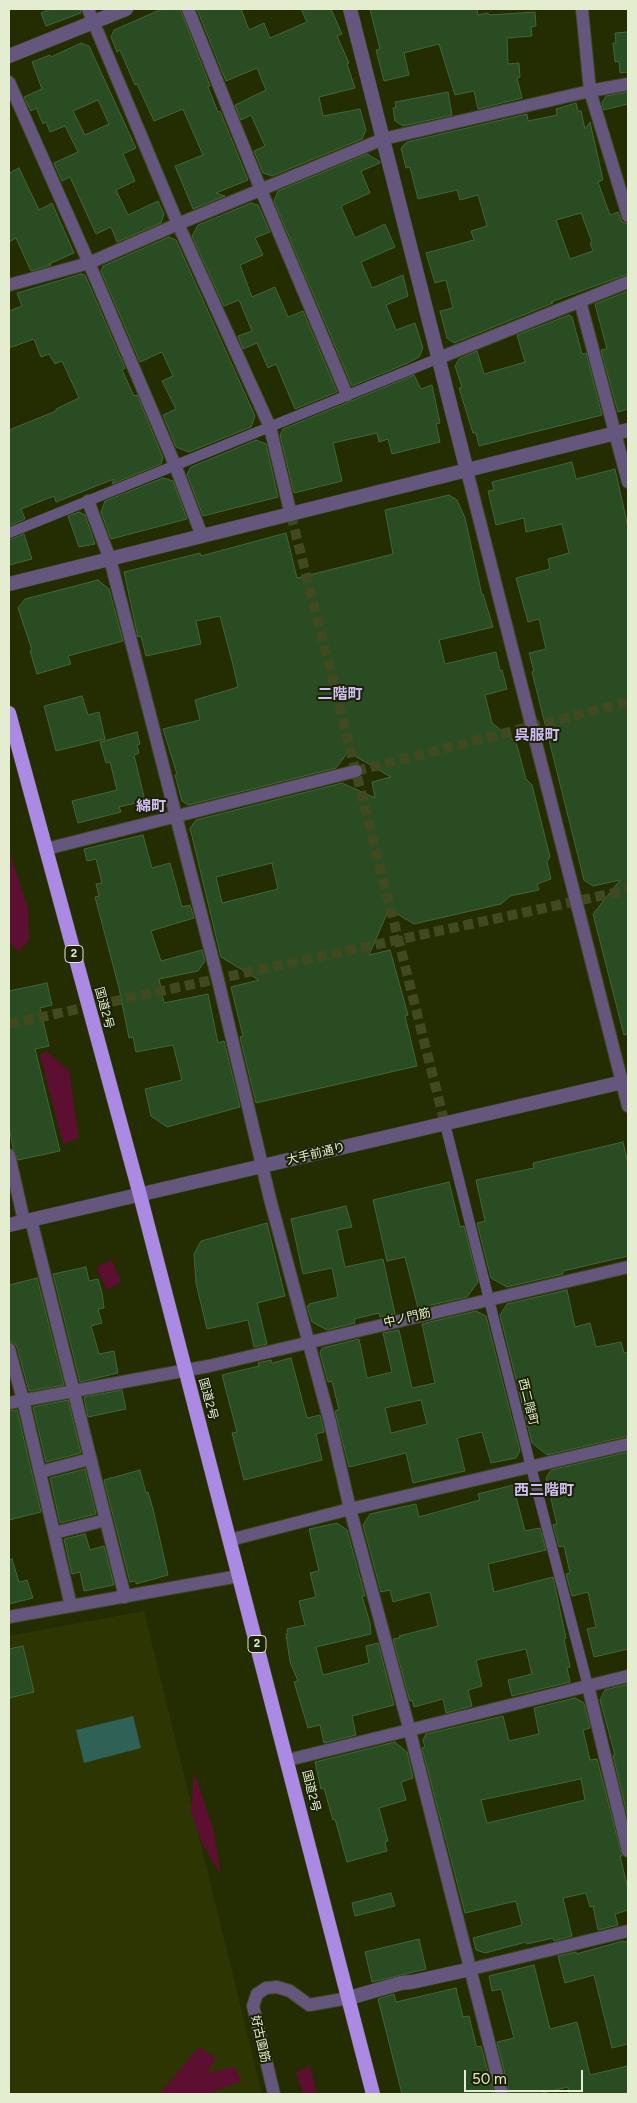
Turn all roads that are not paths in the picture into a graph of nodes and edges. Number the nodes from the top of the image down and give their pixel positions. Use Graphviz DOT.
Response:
graph roads {
  1 [pos="88,9"];
  2 [pos="126,9"];
  3 [pos="188,9"];
  4 [pos="350,9"];
  5 [pos="582,9"];
  6 [pos="94,22"];
  7 [pos="9,56"];
  8 [pos="9,82"];
  9 [pos="628,84"];
  10 [pos="590,91"];
  11 [pos="383,139"];
  12 [pos="261,190"];
  13 [pos="628,216"];
  14 [pos="178,224"];
  15 [pos="89,263"];
  16 [pos="628,282"];
  17 [pos="9,285"];
  18 [pos="580,301"];
  19 [pos="439,358"];
  20 [pos="347,396"];
  21 [pos="270,427"];
  22 [pos="622,431"];
  23 [pos="176,465"];
  24 [pos="468,471"];
  25 [pos="628,482"];
  26 [pos="88,501"];
  27 [pos="291,514"];
  28 [pos="9,533"];
  29 [pos="202,536"];
  30 [pos="110,559"];
  31 [pos="9,584"];
  32 [pos="9,713"];
  33 [pos="356,771"];
  34 [pos="176,817"];
  35 [pos="46,849"];
  36 [pos="626,1080"];
  37 [pos="628,1106"];
  38 [pos="445,1124"];
  39 [pos="9,1155"];
  40 [pos="262,1166"];
  41 [pos="140,1195"];
  42 [pos="28,1221"];
  43 [pos="9,1225"];
  44 [pos="628,1267"];
  45 [pos="490,1299"];
  46 [pos="308,1341"];
  47 [pos="9,1349"];
  48 [pos="185,1370"];
  49 [pos="73,1391"];
  50 [pos="23,1400"];
  51 [pos="9,1403"];
  52 [pos="628,1444"];
  53 [pos="90,1459"];
  54 [pos="531,1467"];
  55 [pos="40,1472"];
  56 [pos="350,1509"];
  57 [pos="106,1520"];
  58 [pos="54,1533"];
  59 [pos="230,1540"];
  60 [pos="239,1576"];
  61 [pos="125,1596"];
  62 [pos="71,1606"];
  63 [pos="9,1617"];
  64 [pos="628,1676"];
  65 [pos="588,1686"];
  66 [pos="409,1728"];
  67 [pos="288,1760"];
  68 [pos="628,1851"];
  69 [pos="628,1931"];
  70 [pos="471,1970"];
  71 [pos="349,1998"];
  72 [pos="274,2094"];
  73 [pos="373,2094"];
  74 [pos="502,2094"];
  1 -- 6 [label="street"];
  2 -- 6 [label="street"];
  3 -- 12 [label="street"];
  4 -- 11 [label="street"];
  5 -- 10 [label="street"];
  6 -- 7 [label="street"];
  6 -- 14 [label="street"];
  8 -- 15 [label="street"];
  9 -- 10 [label="street"];
  10 -- 11 [label="street"];
  10 -- 13 [label="street"];
  11 -- 12 [label="street"];
  11 -- 19 [label="street"];
  12 -- 14 [label="street"];
  12 -- 20 [label="street"];
  14 -- 15 [label="street"];
  14 -- 21 [label="street"];
  15 -- 17 [label="street"];
  15 -- 23 [label="street"];
  16 -- 18 [label="street"];
  18 -- 19 [label="street"];
  18 -- 22 [label="street"];
  19 -- 20 [label="street"];
  19 -- 24 [label="street"];
  20 -- 21 [label="street"];
  21 -- 23 [label="street"];
  21 -- 27 [label="street"];
  22 -- 24 [label="street"];
  22 -- 25 [label="street"];
  23 -- 26 [label="street"];
  23 -- 29 [label="street"];
  24 -- 27 [label="street"];
  24 -- 36 [label="street"];
  26 -- 28 [label="street"];
  26 -- 30 [label="street"];
  27 -- 29 [label="street"];
  29 -- 30 [label="street"];
  30 -- 31 [label="street"];
  30 -- 34 [label="street"];
  32 -- 35 [label="highway, 国道2号 / 2"];
  33 -- 34 [label="street"];
  34 -- 35 [label="street"];
  34 -- 40 [label="street"];
  35 -- 41 [label="highway, 国道2号 / 2"];
  36 -- 37 [label="street"];
  36 -- 38 [label="street, 大手前通り"];
  38 -- 40 [label="street, 大手前通り"];
  38 -- 45 [label="street, 西二階町"];
  39 -- 42 [label="street"];
  40 -- 41 [label="street, 大手前通り"];
  40 -- 46 [label="street"];
  41 -- 42 [label="street, 大手前通り"];
  41 -- 48 [label="highway, 国道2号 / 2"];
  42 -- 43 [label="street, 大手前通り"];
  42 -- 49 [label="street"];
  44 -- 45 [label="street, 中ノ門筋"];
  45 -- 46 [label="street, 中ノ門筋"];
  45 -- 54 [label="street, 西二階町"];
  46 -- 48 [label="street, 中ノ門筋"];
  46 -- 56 [label="street"];
  47 -- 50 [label="street"];
  48 -- 49 [label="street, 中ノ門筋"];
  48 -- 59 [label="highway, 国道2号 / 2"];
  49 -- 50 [label="street, 中ノ門筋"];
  49 -- 53 [label="street"];
  50 -- 51 [label="street, 中ノ門筋"];
  50 -- 55 [label="street"];
  52 -- 54 [label="street"];
  53 -- 55 [label="street"];
  53 -- 57 [label="street"];
  54 -- 56 [label="street"];
  54 -- 65 [label="street, 西二階町"];
  55 -- 58 [label="street"];
  56 -- 59 [label="street"];
  56 -- 66 [label="street"];
  57 -- 58 [label="street"];
  57 -- 61 [label="street"];
  58 -- 62 [label="street"];
  59 -- 60 [label="highway, 国道2号 / 2"];
  60 -- 61 [label="street"];
  60 -- 67 [label="highway, 国道2号 / 2"];
  61 -- 62 [label="street"];
  62 -- 63 [label="street"];
  64 -- 65 [label="street"];
  65 -- 66 [label="street"];
  65 -- 68 [label="street"];
  66 -- 67 [label="street"];
  66 -- 70 [label="street"];
  67 -- 71 [label="highway, 国道2号 / 2"];
  69 -- 70 [label="street"];
  70 -- 71 [label="street"];
  70 -- 74 [label="street"];
  71 -- 72 [label="street, 好古園筋"];
  71 -- 73 [label="highway, 国道2号 / 2"];
}
